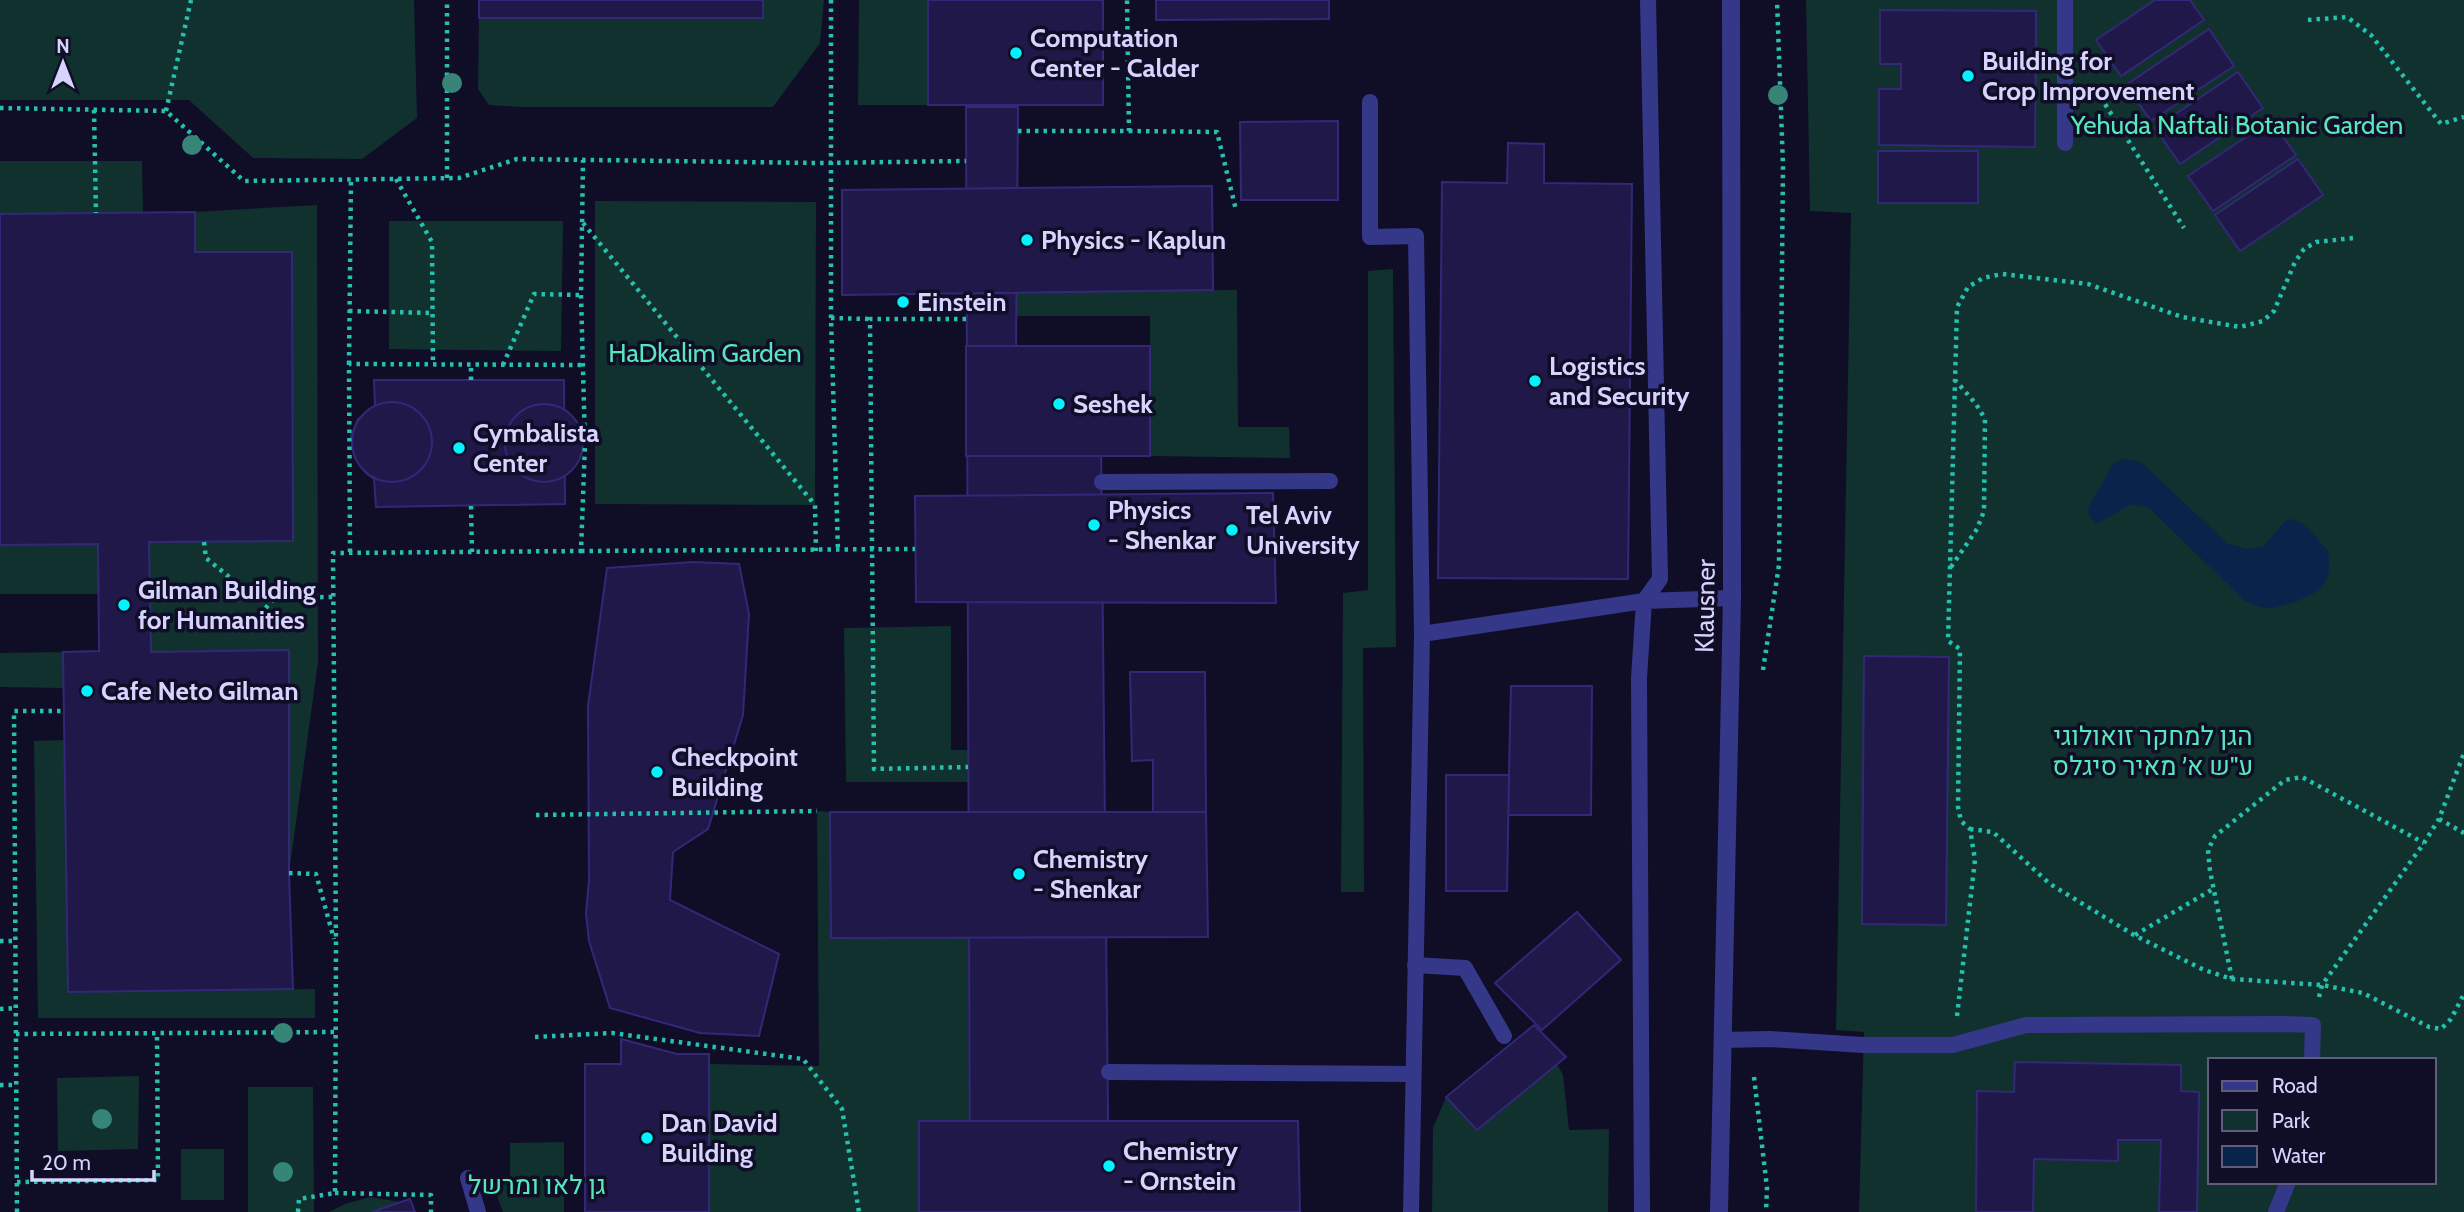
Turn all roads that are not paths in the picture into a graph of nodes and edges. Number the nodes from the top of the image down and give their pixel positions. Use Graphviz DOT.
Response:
graph roads {
  1 [pos="1648,0"];
  2 [pos="1731,0"];
  3 [pos="2065,0"];
  4 [pos="1370,102"];
  5 [pos="2065,143"];
  6 [pos="1330,481"];
  7 [pos="1102,482"];
  8 [pos="1732,598"];
  9 [pos="1644,601"];
  10 [pos="1422,634"];
  11 [pos="1415,965"];
  12 [pos="1504,1036"];
  13 [pos="1723,1040"];
  14 [pos="2312,1058"];
  15 [pos="1109,1072"];
  16 [pos="1413,1074"];
  17 [pos="468,1178"];
  18 [pos="2287,1184"];
  19 [pos="478,1212"];
  20 [pos="1411,1212"];
  21 [pos="1642,1212"];
  22 [pos="1719,1212"];
  23 [pos="2276,1212"];
  1 -- 9 [label="lane"];
  2 -- 8 [label="street, Klausner"];
  3 -- 5 [label="lane"];
  4 -- 10 [label="lane"];
  6 -- 7 [label="lane"];
  8 -- 9 [label="lane"];
  8 -- 13 [label="street, Klausner"];
  9 -- 10 [label="lane"];
  9 -- 21 [label="lane"];
  10 -- 11 [label="lane"];
  11 -- 12 [label="lane"];
  11 -- 16 [label="lane"];
  13 -- 14 [label="lane"];
  13 -- 22 [label="street, Klausner"];
  15 -- 16 [label="lane"];
  16 -- 20 [label="lane"];
  17 -- 19 [label="lane"];
  18 -- 23 [label="lane"];
}
